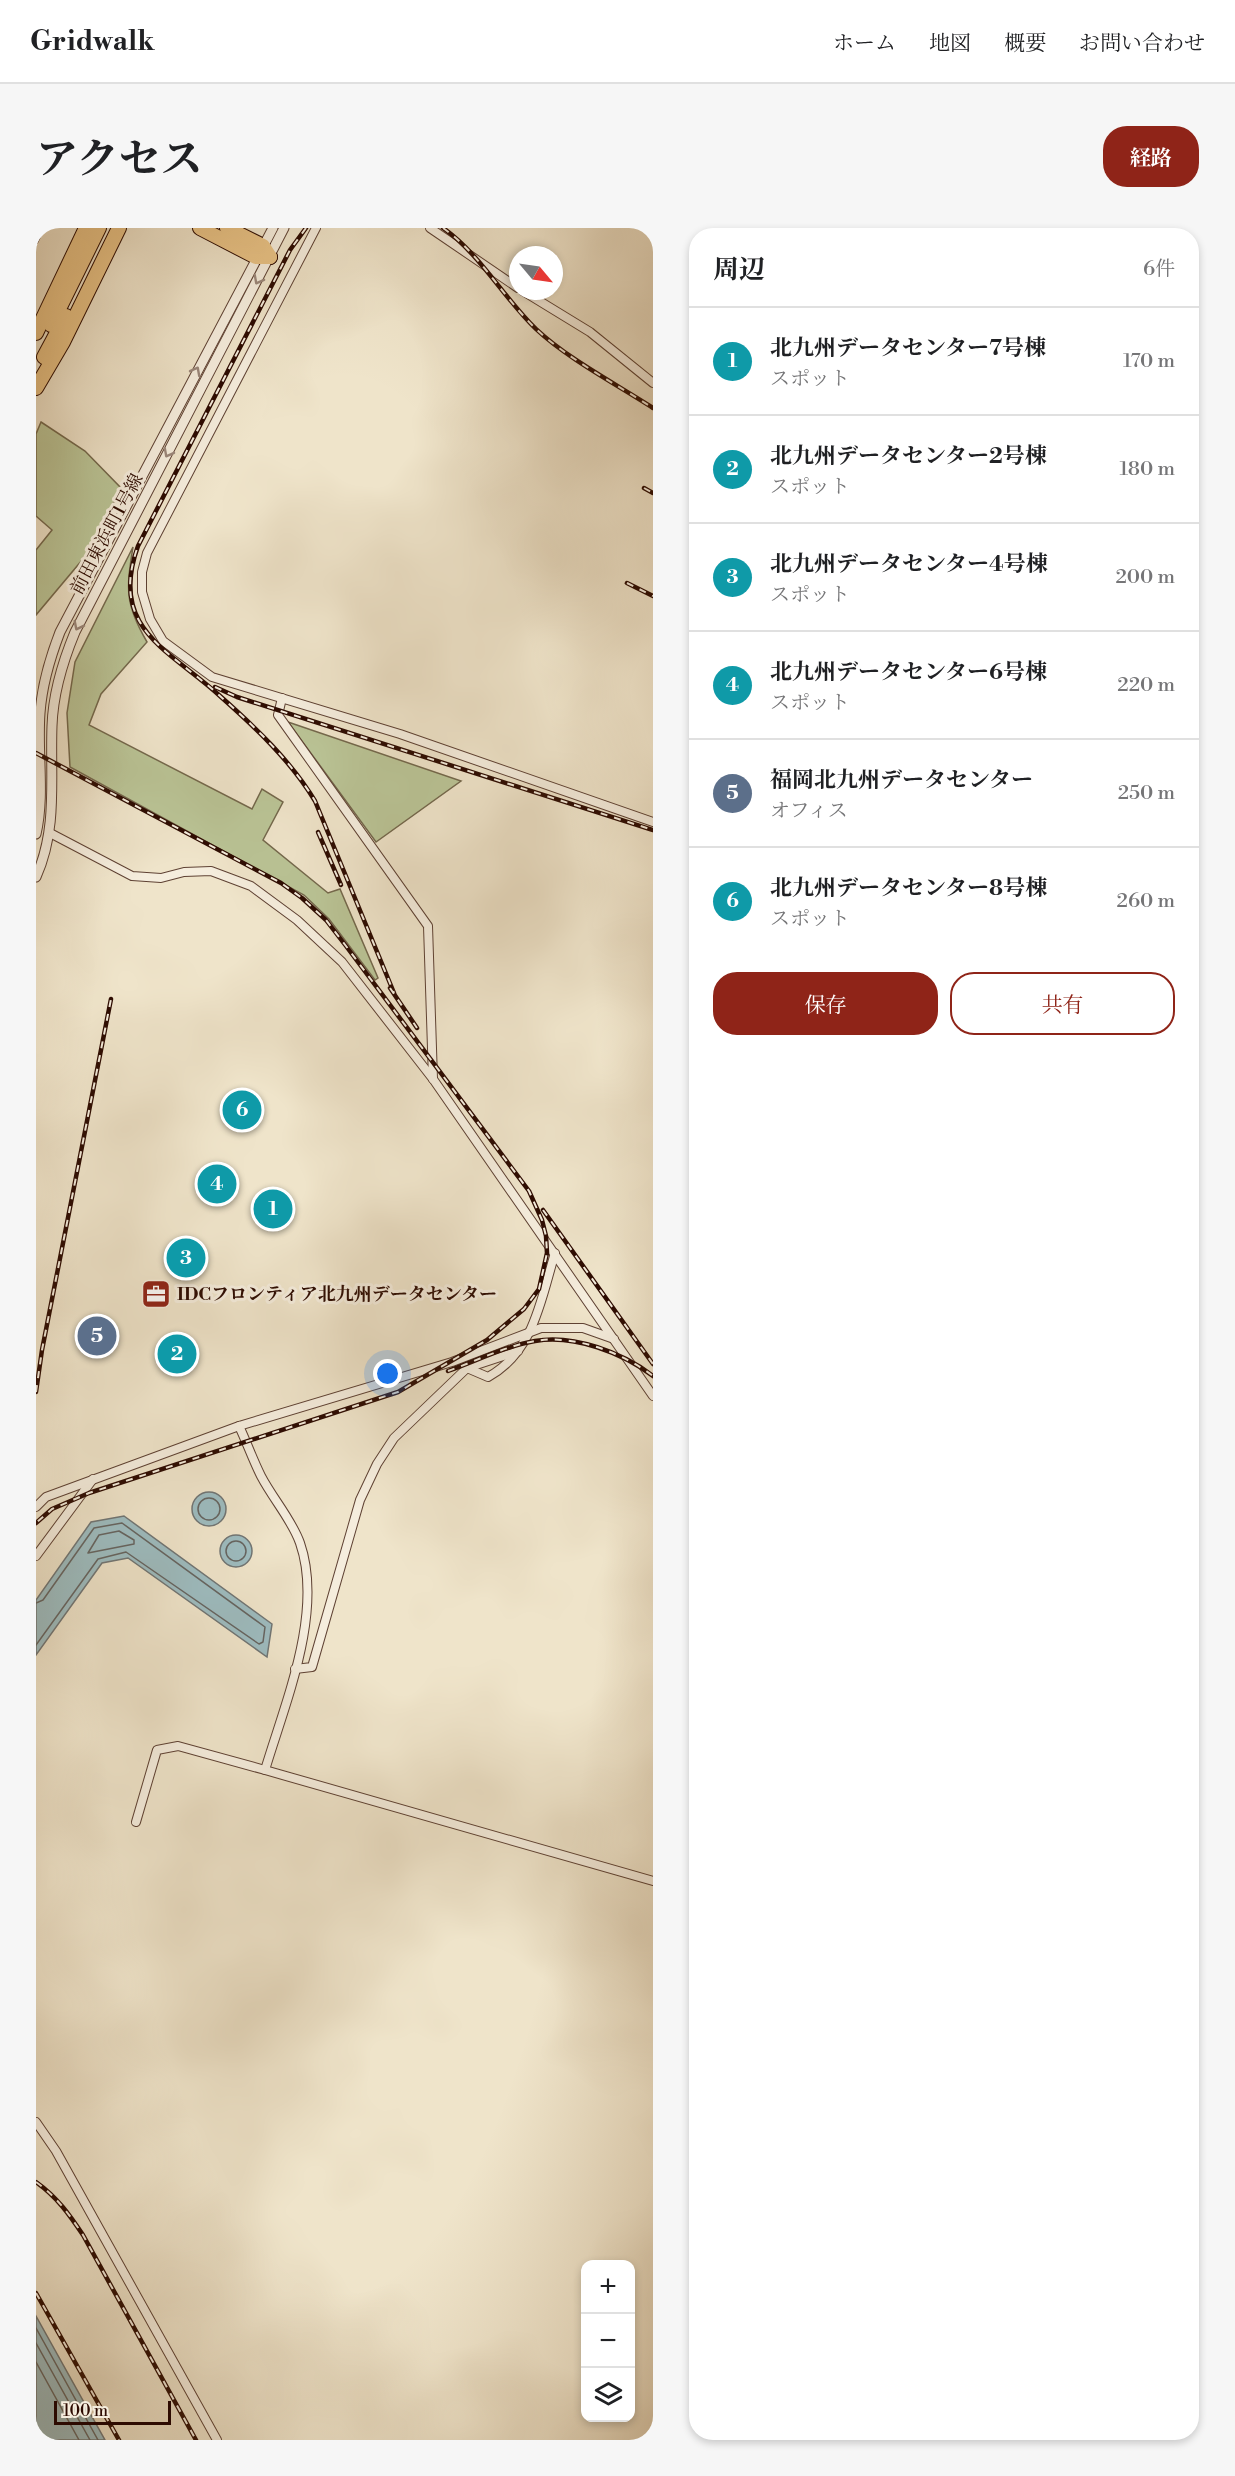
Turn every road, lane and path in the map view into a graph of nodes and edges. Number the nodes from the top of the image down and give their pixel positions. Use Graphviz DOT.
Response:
graph roads {
  1 [pos="86,228"];
  2 [pos="99,228"];
  3 [pos="110,228"];
  4 [pos="119,228"];
  5 [pos="200,228"];
  6 [pos="227,228"];
  7 [pos="273,228"];
  8 [pos="284,228"];
  9 [pos="316,228"];
  10 [pos="430,228"];
  11 [pos="263,253"];
  12 [pos="509,282"];
  13 [pos="538,300"];
  14 [pos="36,333"];
  15 [pos="36,353"];
  16 [pos="36,372"];
  17 [pos="653,383"];
  18 [pos="36,388"];
  19 [pos="39,694"];
  20 [pos="282,698"];
  21 [pos="653,822"];
  22 [pos="37,827"];
  23 [pos="50,833"];
  24 [pos="36,877"];
  25 [pos="433,1079"];
  26 [pos="555,1253"];
  27 [pos="531,1332"];
  28 [pos="614,1339"];
  29 [pos="518,1351"];
  30 [pos="467,1368"];
  31 [pos="653,1396"];
  32 [pos="239,1426"];
  33 [pos="93,1478"];
  34 [pos="36,1507"];
  35 [pos="36,1556"];
  36 [pos="296,1669"];
  37 [pos="265,1770"];
  38 [pos="136,1822"];
  39 [pos="653,1881"];
  40 [pos="36,2122"];
  41 [pos="217,2440"];
  1 -- 14 [label="highway"];
  2 -- 15 [label="highway"];
  3 -- 16 [label="highway"];
  4 -- 18 [label="highway"];
  5 -- 11 [label="highway"];
  6 -- 11 [label="highway"];
  7 -- 11 [label="street, 前田東浜町1号線"];
  8 -- 11 [label="street, 前田東浜町1号線"];
  9 -- 20 [label="street"];
  10 -- 12 [label="street"];
  19 -- 11 [label="street, 前田東浜町1号線, one-way"];
  11 -- 23 [label="street, 前田東浜町1号線, one-way"];
  13 -- 17 [label="street"];
  19 -- 22 [label="street, 前田東浜町1号線"];
  20 -- 21 [label="street"];
  20 -- 25 [label="street"];
  22 -- 23 [label="street"];
  23 -- 24 [label="street, 前田東浜町1号線"];
  23 -- 25 [label="street"];
  25 -- 26 [label="street"];
  26 -- 27 [label="street"];
  26 -- 28 [label="street"];
  27 -- 28 [label="street"];
  27 -- 29 [label="street"];
  27 -- 32 [label="street"];
  28 -- 31 [label="street"];
  29 -- 30 [label="street"];
  29 -- 30 [label="street"];
  30 -- 36 [label="street"];
  32 -- 33 [label="street"];
  32 -- 36 [label="street"];
  33 -- 34 [label="street"];
  33 -- 35 [label="street"];
  36 -- 37 [label="street"];
  37 -- 38 [label="street"];
  37 -- 39 [label="street"];
  40 -- 41 [label="street"];
}
